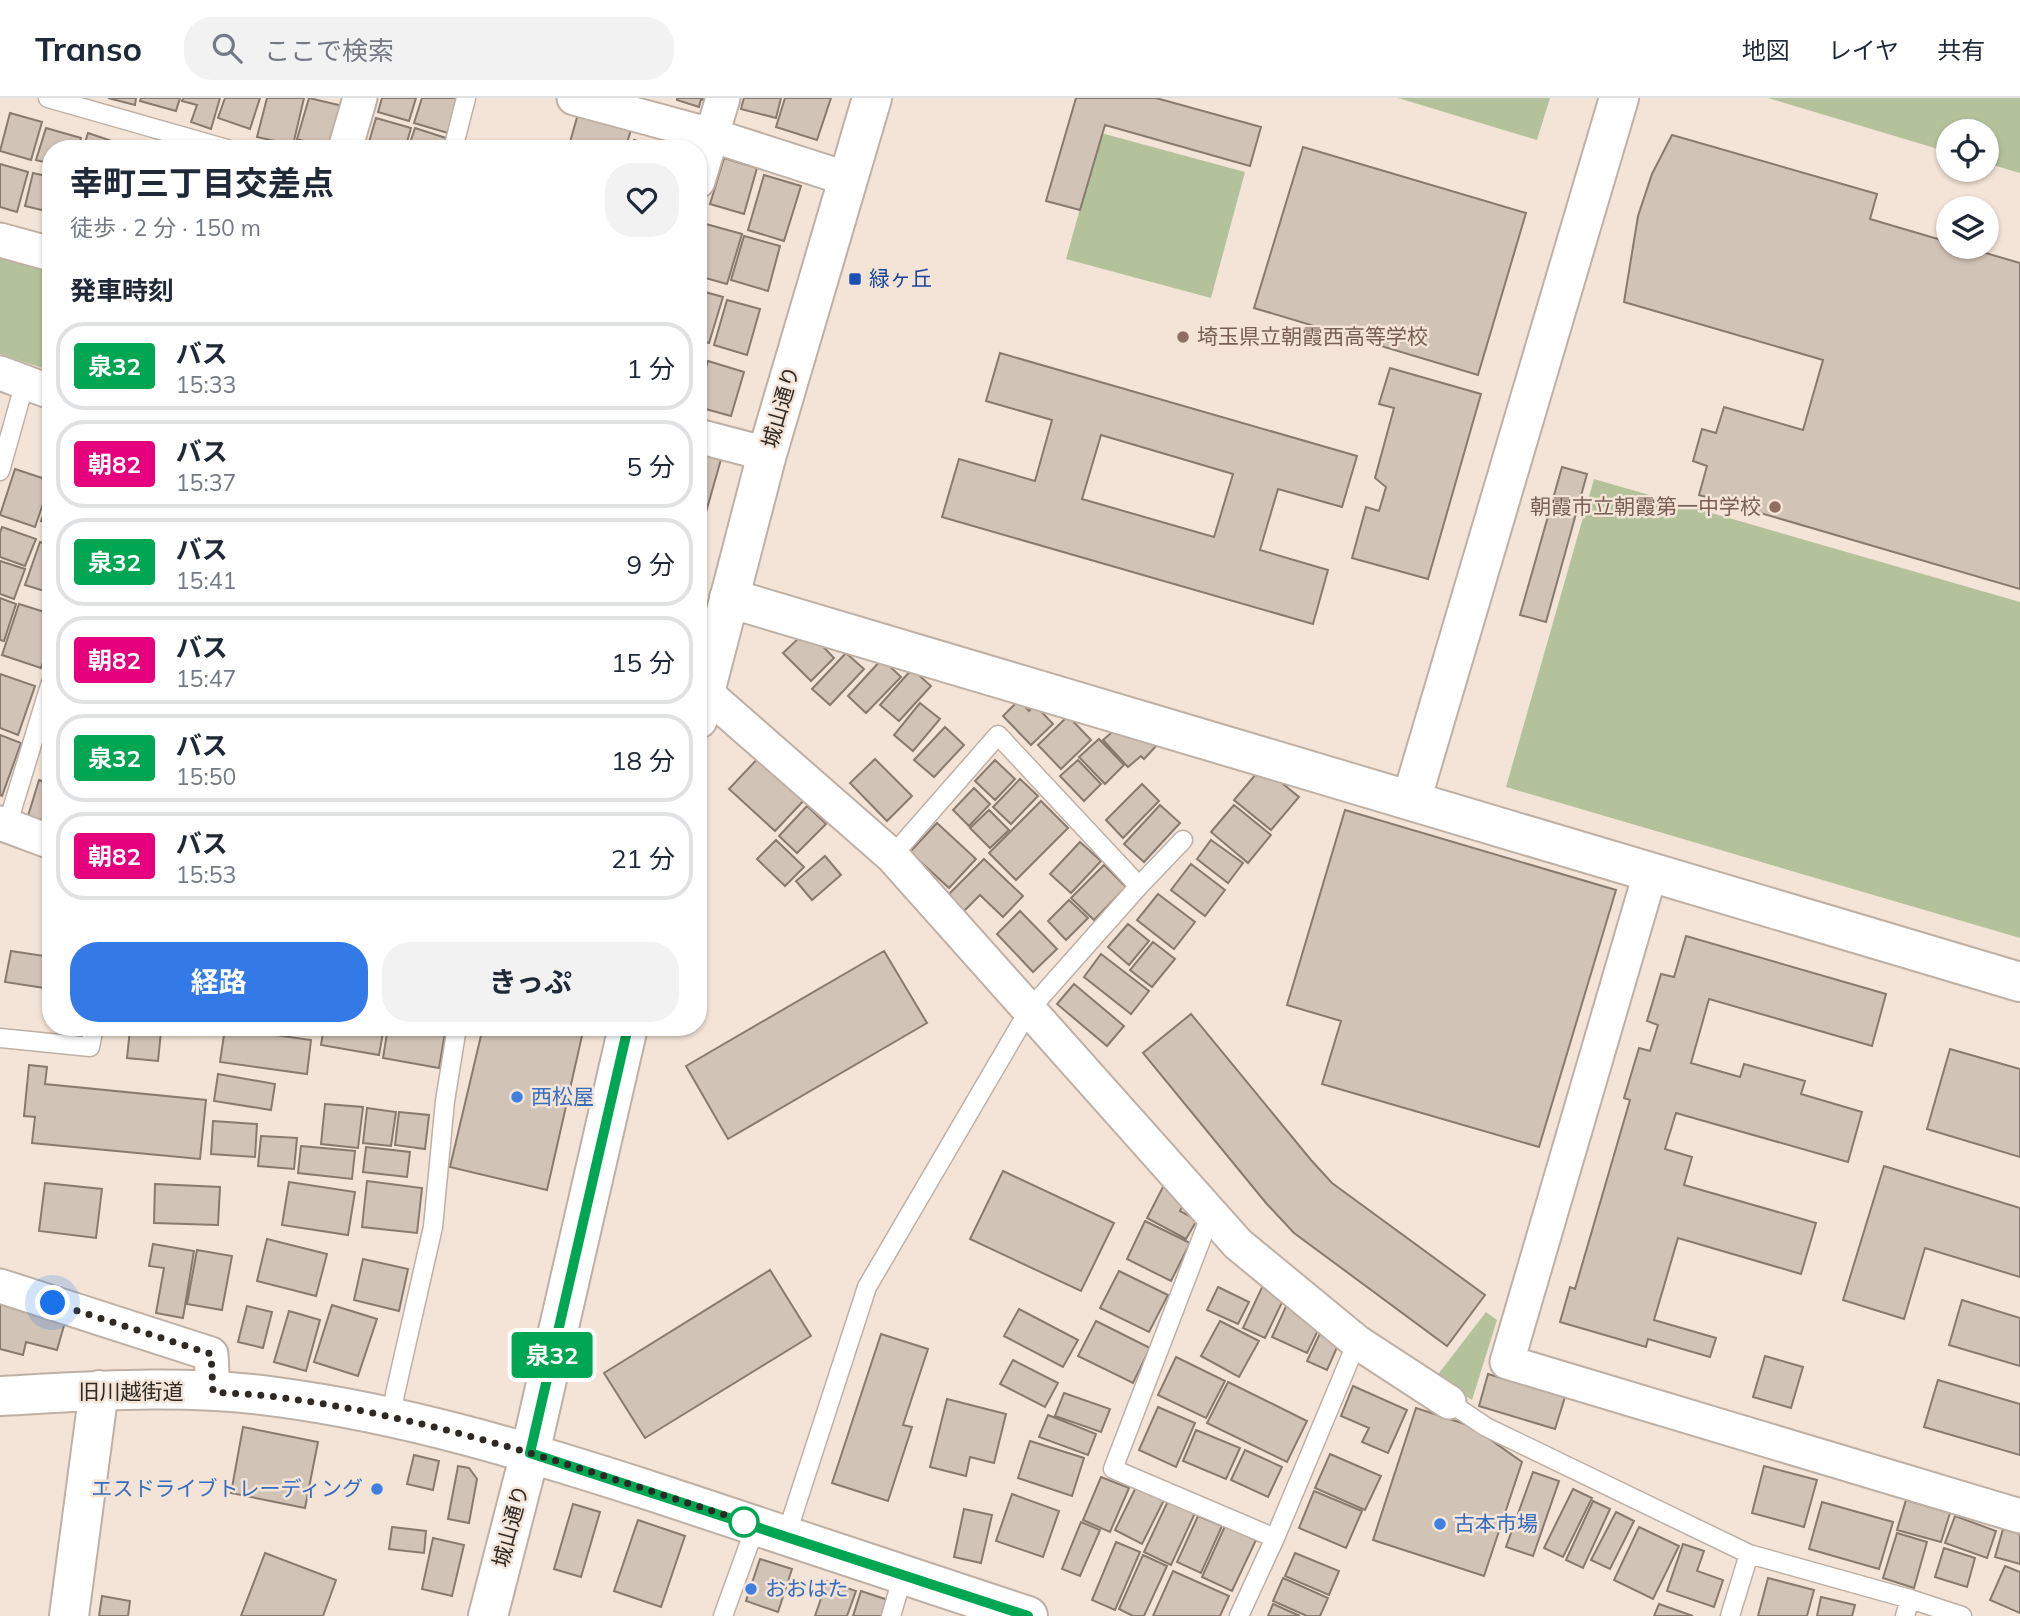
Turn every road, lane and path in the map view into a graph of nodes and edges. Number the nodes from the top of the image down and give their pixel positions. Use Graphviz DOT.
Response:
graph roads {
  1 [pos="48,98"];
  2 [pos="360,98"];
  3 [pos="466,98"];
  4 [pos="574,98"];
  5 [pos="723,98"];
  6 [pos="872,98"];
  7 [pos="1619,98"];
  8 [pos="711,135"];
  9 [pos="195,140"];
  10 [pos="348,140"];
  11 [pos="455,140"];
  12 [pos="707,149"];
  13 [pos="848,179"];
  14 [pos="0,240"];
  15 [pos="42,252"];
  16 [pos="25,382"];
  17 [pos="707,438"];
  18 [pos="767,454"];
  19 [pos="0,471"];
  20 [pos="729,598"];
  21 [pos="707,674"];
  22 [pos="707,704"];
  23 [pos="42,708"];
  24 [pos="1411,802"];
  25 [pos="4,824"];
  26 [pos="42,839"];
  27 [pos="1183,840"];
  28 [pos="892,856"];
  29 [pos="1650,874"];
  30 [pos="1139,886"];
  31 [pos="2020,982"];
  32 [pos="1029,1010"];
  33 [pos="92,1036"];
  34 [pos="455,1036"];
  35 [pos="626,1036"];
  36 [pos="0,1038"];
  37 [pos="1212,1214"];
  38 [pos="0,1286"];
  39 [pos="1357,1342"];
  40 [pos="99,1390"];
  41 [pos="213,1392"];
  42 [pos="0,1396"];
  43 [pos="1449,1402"];
  44 [pos="391,1418"];
  45 [pos="530,1453"];
  46 [pos="2020,1516"];
  47 [pos="771,1530"];
  48 [pos="1275,1538"];
  49 [pos="1749,1555"];
  50 [pos="903,1575"];
  51 [pos="1908,1607"];
  52 [pos="69,1616"];
  53 [pos="488,1616"];
  54 [pos="723,1616"];
  55 [pos="891,1616"];
  56 [pos="1028,1616"];
  57 [pos="1239,1616"];
  58 [pos="1730,1616"];
  59 [pos="1962,1616"];
  1 -- 9 [label="lane"];
  2 -- 10 [label="street"];
  3 -- 11 [label="lane"];
  4 -- 8 [label="street"];
  5 -- 8 [label="street"];
  6 -- 13 [label="street, 城山通り"];
  7 -- 24 [label="street"];
  8 -- 12 [label="street"];
  8 -- 13 [label="street"];
  13 -- 18 [label="street, 城山通り"];
  14 -- 15 [label="street"];
  16 -- 19 [label="lane"];
  17 -- 18 [label="street"];
  18 -- 20 [label="street, 城山通り"];
  20 -- 21 [label="street, 城山通り"];
  20 -- 24 [label="street"];
  22 -- 28 [label="street"];
  23 -- 25 [label="lane"];
  24 -- 29 [label="street"];
  25 -- 26 [label="street"];
  27 -- 30 [label="lane"];
  28 -- 30 [label="lane"];
  28 -- 32 [label="street"];
  29 -- 31 [label="street"];
  29 -- 46 [label="street"];
  30 -- 32 [label="lane"];
  32 -- 37 [label="street"];
  32 -- 47 [label="lane"];
  33 -- 36 [label="lane"];
  34 -- 44 [label="lane"];
  35 -- 45 [label="street, 城山通り"];
  37 -- 39 [label="street"];
  37 -- 48 [label="lane"];
  38 -- 41 [label="street"];
  39 -- 43 [label="street"];
  39 -- 48 [label="lane"];
  40 -- 41 [label="street, 旧川越街道"];
  40 -- 42 [label="street, 旧川越街道"];
  40 -- 52 [label="street"];
  41 -- 44 [label="street, 旧川越街道"];
  43 -- 49 [label="lane"];
  44 -- 45 [label="street, 旧川越街道"];
  45 -- 47 [label="street, 旧川越街道"];
  45 -- 53 [label="street, 城山通り"];
  47 -- 50 [label="street, 旧川越街道"];
  47 -- 54 [label="lane"];
  48 -- 57 [label="lane"];
  49 -- 51 [label="lane"];
  49 -- 58 [label="lane"];
  50 -- 55 [label="lane"];
  50 -- 56 [label="street, 旧川越街道"];
  51 -- 59 [label="lane"];
}
